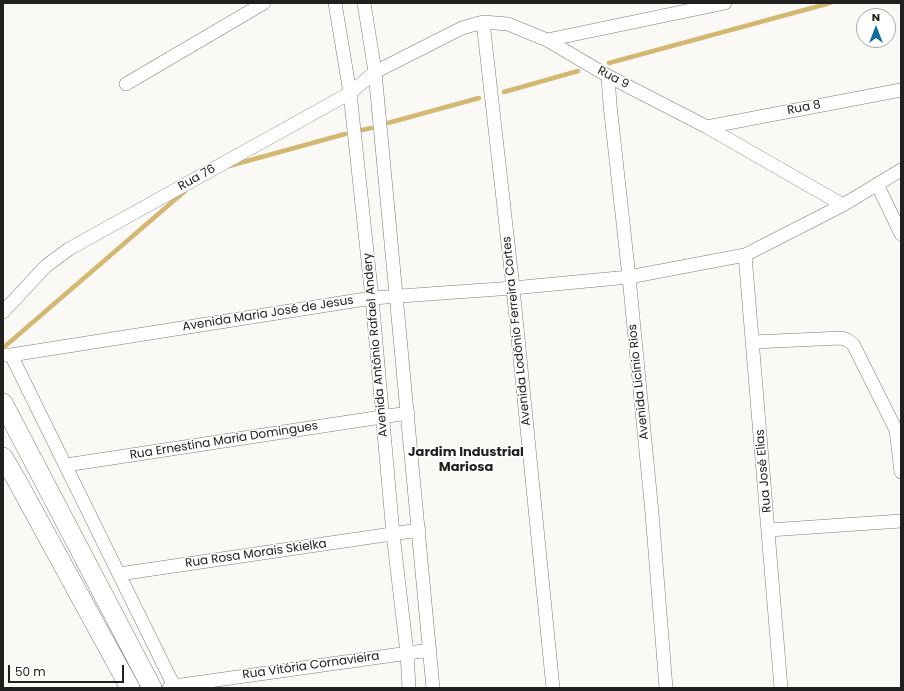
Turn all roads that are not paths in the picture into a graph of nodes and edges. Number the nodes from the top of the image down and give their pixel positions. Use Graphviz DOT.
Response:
graph roads {
  1 [pos="264,3"];
  2 [pos="335,3"];
  3 [pos="364,3"];
  4 [pos="725,3"];
  5 [pos="483,22"];
  6 [pos="547,40"];
  7 [pos="375,72"];
  8 [pos="608,76"];
  9 [pos="126,84"];
  10 [pos="901,90"];
  11 [pos="350,93"];
  12 [pos="707,127"];
  13 [pos="901,170"];
  14 [pos="877,184"];
  15 [pos="843,205"];
  16 [pos="901,234"];
  17 [pos="745,255"];
  18 [pos="629,277"];
  19 [pos="513,288"];
  20 [pos="396,295"];
  21 [pos="372,298"];
  22 [pos="3,312"];
  23 [pos="753,342"];
  24 [pos="7,355"];
  25 [pos="3,403"];
  26 [pos="408,414"];
  27 [pos="383,417"];
  28 [pos="3,457"];
  29 [pos="66,465"];
  30 [pos="901,472"];
  31 [pos="901,522"];
  32 [pos="419,530"];
  33 [pos="769,530"];
  34 [pos="393,534"];
  35 [pos="119,574"];
  36 [pos="430,650"];
  37 [pos="407,653"];
  38 [pos="171,687"];
  39 [pos="130,688"];
  40 [pos="152,688"];
  41 [pos="410,688"];
  42 [pos="433,688"];
  43 [pos="553,688"];
  44 [pos="666,688"];
  45 [pos="781,688"];
  1 -- 9 [label="street"];
  2 -- 11 [label="street, Avenida Antônio Rafael Andery"];
  3 -- 7 [label="street, Avenida Antônio Rafael Andery"];
  4 -- 6 [label="street"];
  5 -- 6 [label="street, Rua 9"];
  5 -- 7 [label="street, Rua 9"];
  5 -- 19 [label="street, Avenida Lodônio Ferreira Cortes"];
  6 -- 8 [label="street, Rua 9"];
  7 -- 11 [label="street, Rua 76"];
  7 -- 20 [label="street, Avenida Antônio Rafael Andery"];
  8 -- 12 [label="street, Rua 9"];
  8 -- 18 [label="street, Avenida Licínio Rios"];
  10 -- 12 [label="street, Rua 8"];
  11 -- 21 [label="street, Avenida Antônio Rafael Andery"];
  11 -- 22 [label="street, Rua 76"];
  12 -- 15 [label="street, Rua 9"];
  13 -- 14 [label="street, Avenida Maria José de Jesus"];
  14 -- 15 [label="street, Avenida Maria José de Jesus"];
  14 -- 16 [label="street"];
  15 -- 17 [label="street, Avenida Maria José de Jesus"];
  17 -- 18 [label="street, Avenida Maria José de Jesus"];
  17 -- 23 [label="street, Rua José Elias"];
  18 -- 19 [label="street, Avenida Maria José de Jesus"];
  18 -- 44 [label="street, Avenida Licínio Rios"];
  19 -- 20 [label="street, Avenida Maria José de Jesus"];
  19 -- 43 [label="street, Avenida Lodônio Ferreira Cortes"];
  20 -- 21 [label="street, Avenida Maria José de Jesus"];
  20 -- 26 [label="street, Avenida Antônio Rafael Andery"];
  21 -- 24 [label="street, Avenida Maria José de Jesus"];
  21 -- 27 [label="street, Avenida Antônio Rafael Andery"];
  23 -- 30 [label="street"];
  23 -- 33 [label="street, Rua José Elias"];
  24 -- 29 [label="street"];
  25 -- 40 [label="main road"];
  26 -- 27 [label="street, Rua Ernestina Maria Domingues"];
  26 -- 32 [label="street, Avenida Antônio Rafael Andery"];
  27 -- 29 [label="street, Rua Ernestina Maria Domingues"];
  27 -- 34 [label="street, Avenida Antônio Rafael Andery"];
  28 -- 39 [label="main road"];
  29 -- 35 [label="street"];
  31 -- 33 [label="street"];
  32 -- 34 [label="street, Rua Rosa Morais Skielka"];
  32 -- 36 [label="street, Avenida Antônio Rafael Andery"];
  33 -- 45 [label="street, Rua José Elias"];
  34 -- 35 [label="street, Rua Rosa Morais Skielka"];
  34 -- 37 [label="street, Avenida Antônio Rafael Andery"];
  35 -- 38 [label="street"];
  36 -- 37 [label="street, Rua Vitória Cornavieira"];
  36 -- 42 [label="street, Avenida Antônio Rafael Andery"];
  37 -- 38 [label="street, Rua Vitória Cornavieira"];
  37 -- 41 [label="street, Avenida Antônio Rafael Andery"];
}
